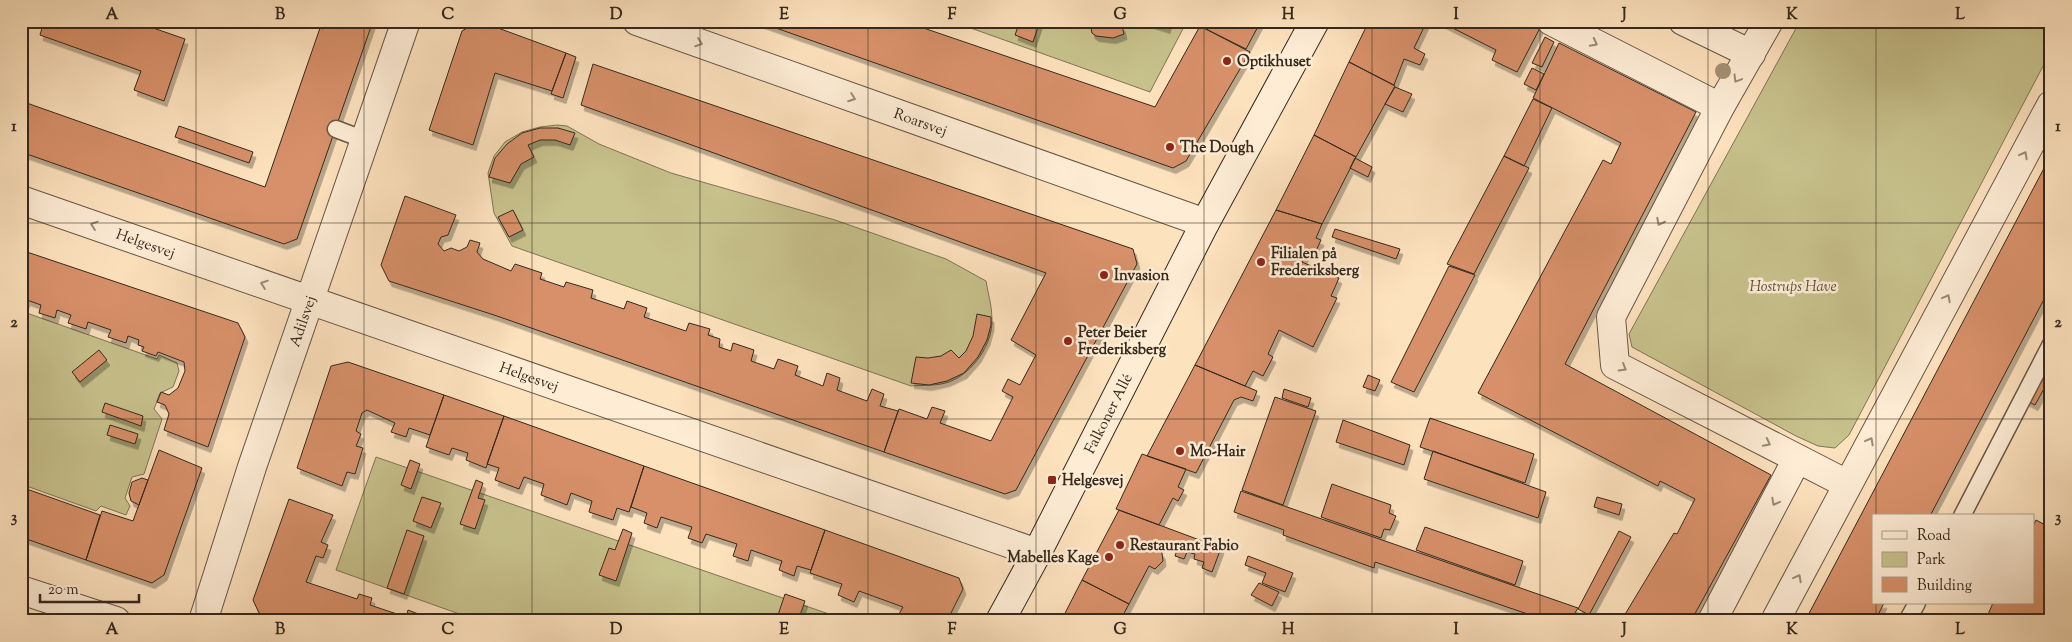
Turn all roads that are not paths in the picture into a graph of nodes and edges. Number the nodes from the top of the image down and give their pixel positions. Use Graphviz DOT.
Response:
graph roads {
  1 [pos="406,21"];
  2 [pos="637,21"];
  3 [pos="1315,21"];
  4 [pos="1550,21"];
  5 [pos="1684,21"];
  6 [pos="1769,21"];
  7 [pos="1751,54"];
  8 [pos="2051,105"];
  9 [pos="1720,107"];
  10 [pos="336,129"];
  11 [pos="365,140"];
  12 [pos="21,200"];
  13 [pos="1205,223"];
  14 [pos="310,300"];
  15 [pos="2051,344"];
  16 [pos="1797,459"];
  17 [pos="1847,484"];
  18 [pos="1963,514"];
  19 [pos="1037,553"];
  20 [pos="21,590"];
  21 [pos="1916,604"];
  22 [pos="116,621"];
  23 [pos="203,621"];
  24 [pos="1000,621"];
  25 [pos="1712,621"];
  26 [pos="1775,621"];
  27 [pos="1908,621"];
  1 -- 11 [label="street, Adilsvej"];
  2 -- 13 [label="street, Roarsvej, one-way"];
  3 -- 13 [label="street, Falkoner Allé"];
  4 -- 9 [label="street, one-way"];
  5 -- 7 [label="street"];
  6 -- 7 [label="street"];
  7 -- 9 [label="street, one-way"];
  17 -- 8 [label="street, one-way"];
  9 -- 16 [label="street, one-way"];
  10 -- 11 [label="lane"];
  11 -- 14 [label="street, Adilsvej"];
  14 -- 12 [label="street, Helgesvej, one-way"];
  13 -- 19 [label="street, Falkoner Allé"];
  14 -- 19 [label="street, Helgesvej"];
  14 -- 23 [label="street, Adilsvej"];
  15 -- 18 [label="lane"];
  16 -- 17 [label="street"];
  16 -- 25 [label="street, one-way"];
  26 -- 17 [label="street, one-way"];
  19 -- 24 [label="street, Falkoner Allé"];
  20 -- 22 [label="street"];
  21 -- 27 [label="lane"];
}
